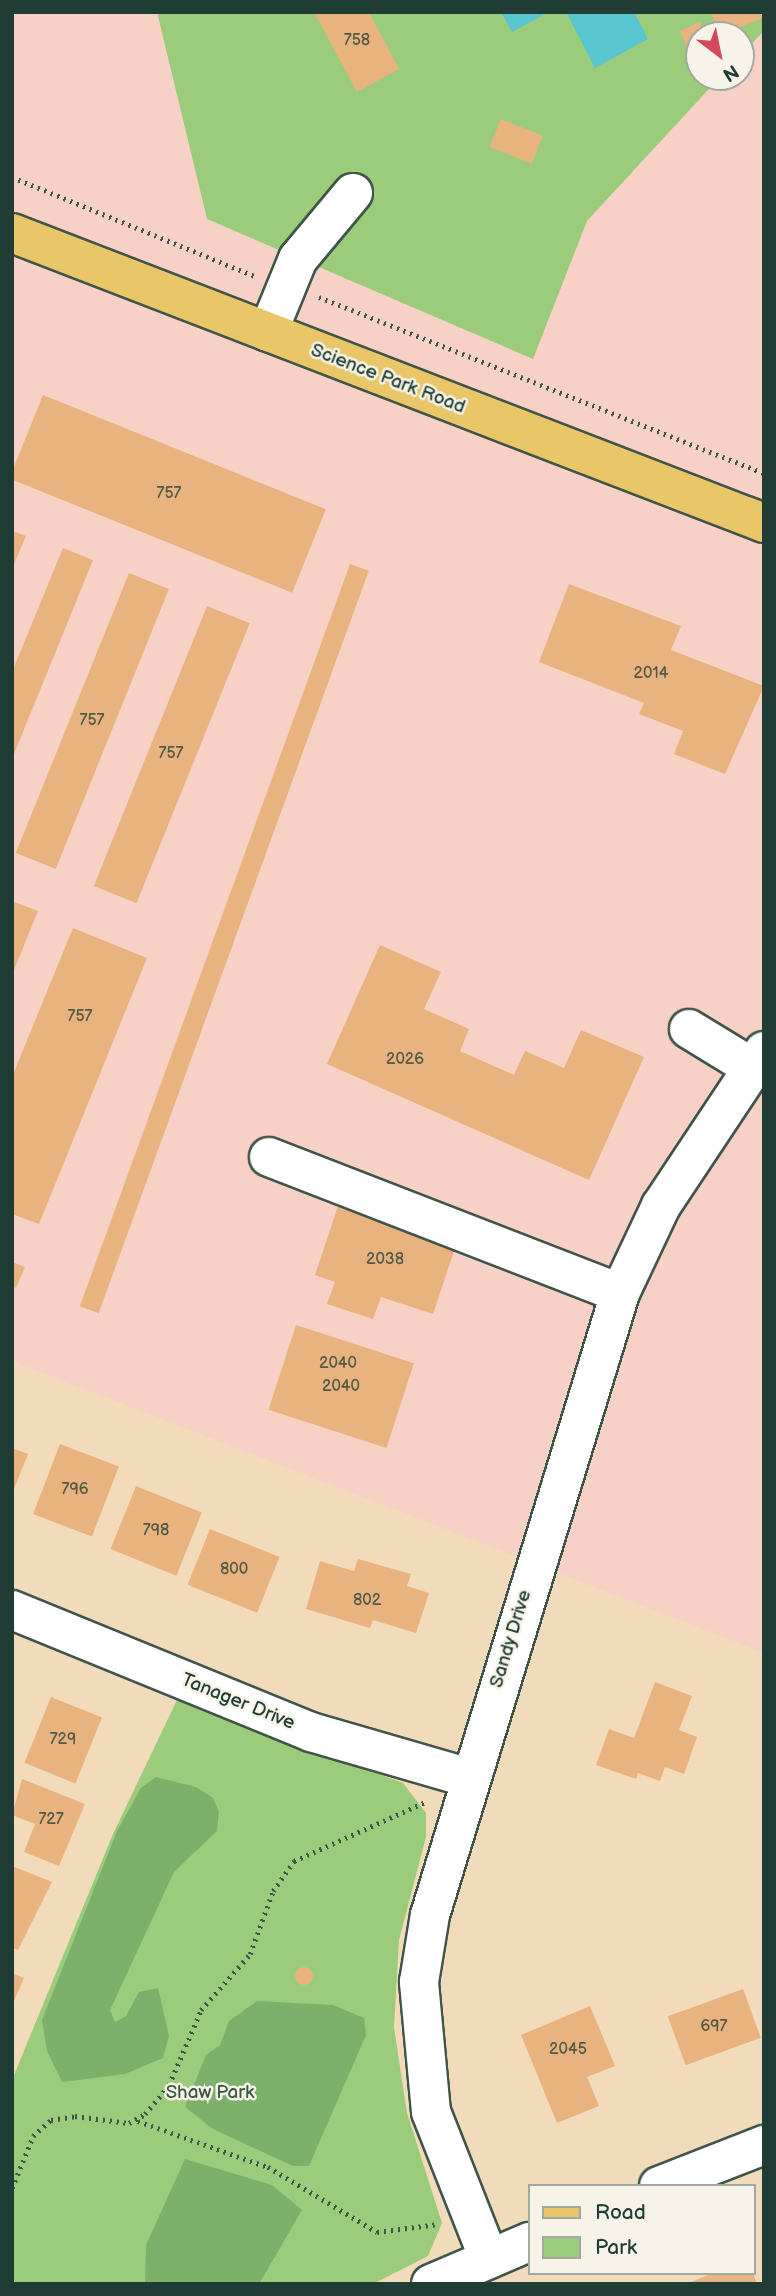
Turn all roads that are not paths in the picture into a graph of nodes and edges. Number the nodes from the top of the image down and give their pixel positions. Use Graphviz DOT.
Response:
graph roads {
  1 [pos="353,193"];
  2 [pos="12,233"];
  3 [pos="268,332"];
  4 [pos="764,523"];
  5 [pos="689,1029"];
  6 [pos="758,1060"];
  7 [pos="269,1157"];
  8 [pos="620,1293"];
  9 [pos="12,1610"];
  10 [pos="469,1778"];
  11 [pos="764,2145"];
  12 [pos="664,2184"];
  13 [pos="528,2242"];
  14 [pos="489,2259"];
  15 [pos="431,2284"];
  1 -- 3 [label="street"];
  2 -- 3 [label="main road, Science Park Road"];
  3 -- 4 [label="main road, Science Park Road"];
  5 -- 6 [label="street"];
  6 -- 8 [label="street, Sandy Drive"];
  7 -- 8 [label="street"];
  8 -- 10 [label="street, Sandy Drive"];
  9 -- 10 [label="street, Tanager Drive"];
  10 -- 14 [label="street, Sandy Drive"];
  11 -- 12 [label="street"];
  13 -- 14 [label="street"];
  14 -- 15 [label="street"];
}
